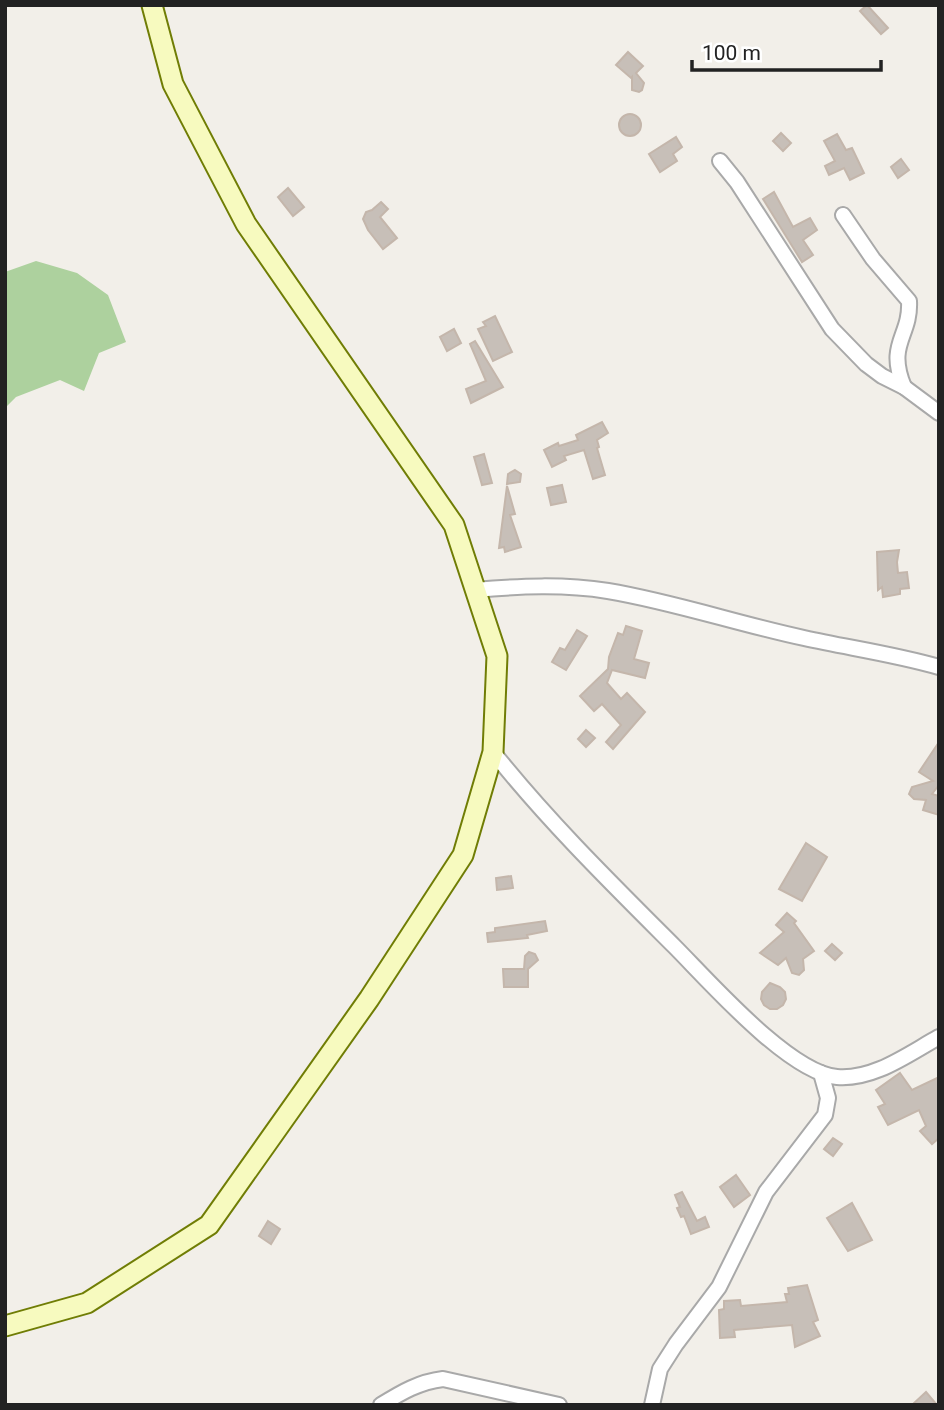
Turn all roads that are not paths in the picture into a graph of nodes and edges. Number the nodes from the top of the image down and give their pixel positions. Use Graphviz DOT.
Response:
graph roads {
  1 [pos="152,5"];
  2 [pos="720,161"];
  3 [pos="843,215"];
  4 [pos="904,387"];
  5 [pos="939,413"];
  6 [pos="475,590"];
  7 [pos="939,667"];
  8 [pos="493,752"];
  9 [pos="939,1037"];
  10 [pos="821,1073"];
  11 [pos="5,1326"];
  12 [pos="381,1405"];
  13 [pos="559,1405"];
  14 [pos="652,1405"];
  1 -- 6 [label="main road"];
  2 -- 4 [label="street"];
  3 -- 4 [label="street"];
  4 -- 5 [label="street"];
  6 -- 7 [label="street"];
  6 -- 8 [label="main road"];
  8 -- 10 [label="street"];
  8 -- 11 [label="main road"];
  9 -- 10 [label="street"];
  10 -- 14 [label="street"];
  12 -- 13 [label="street"];
}
